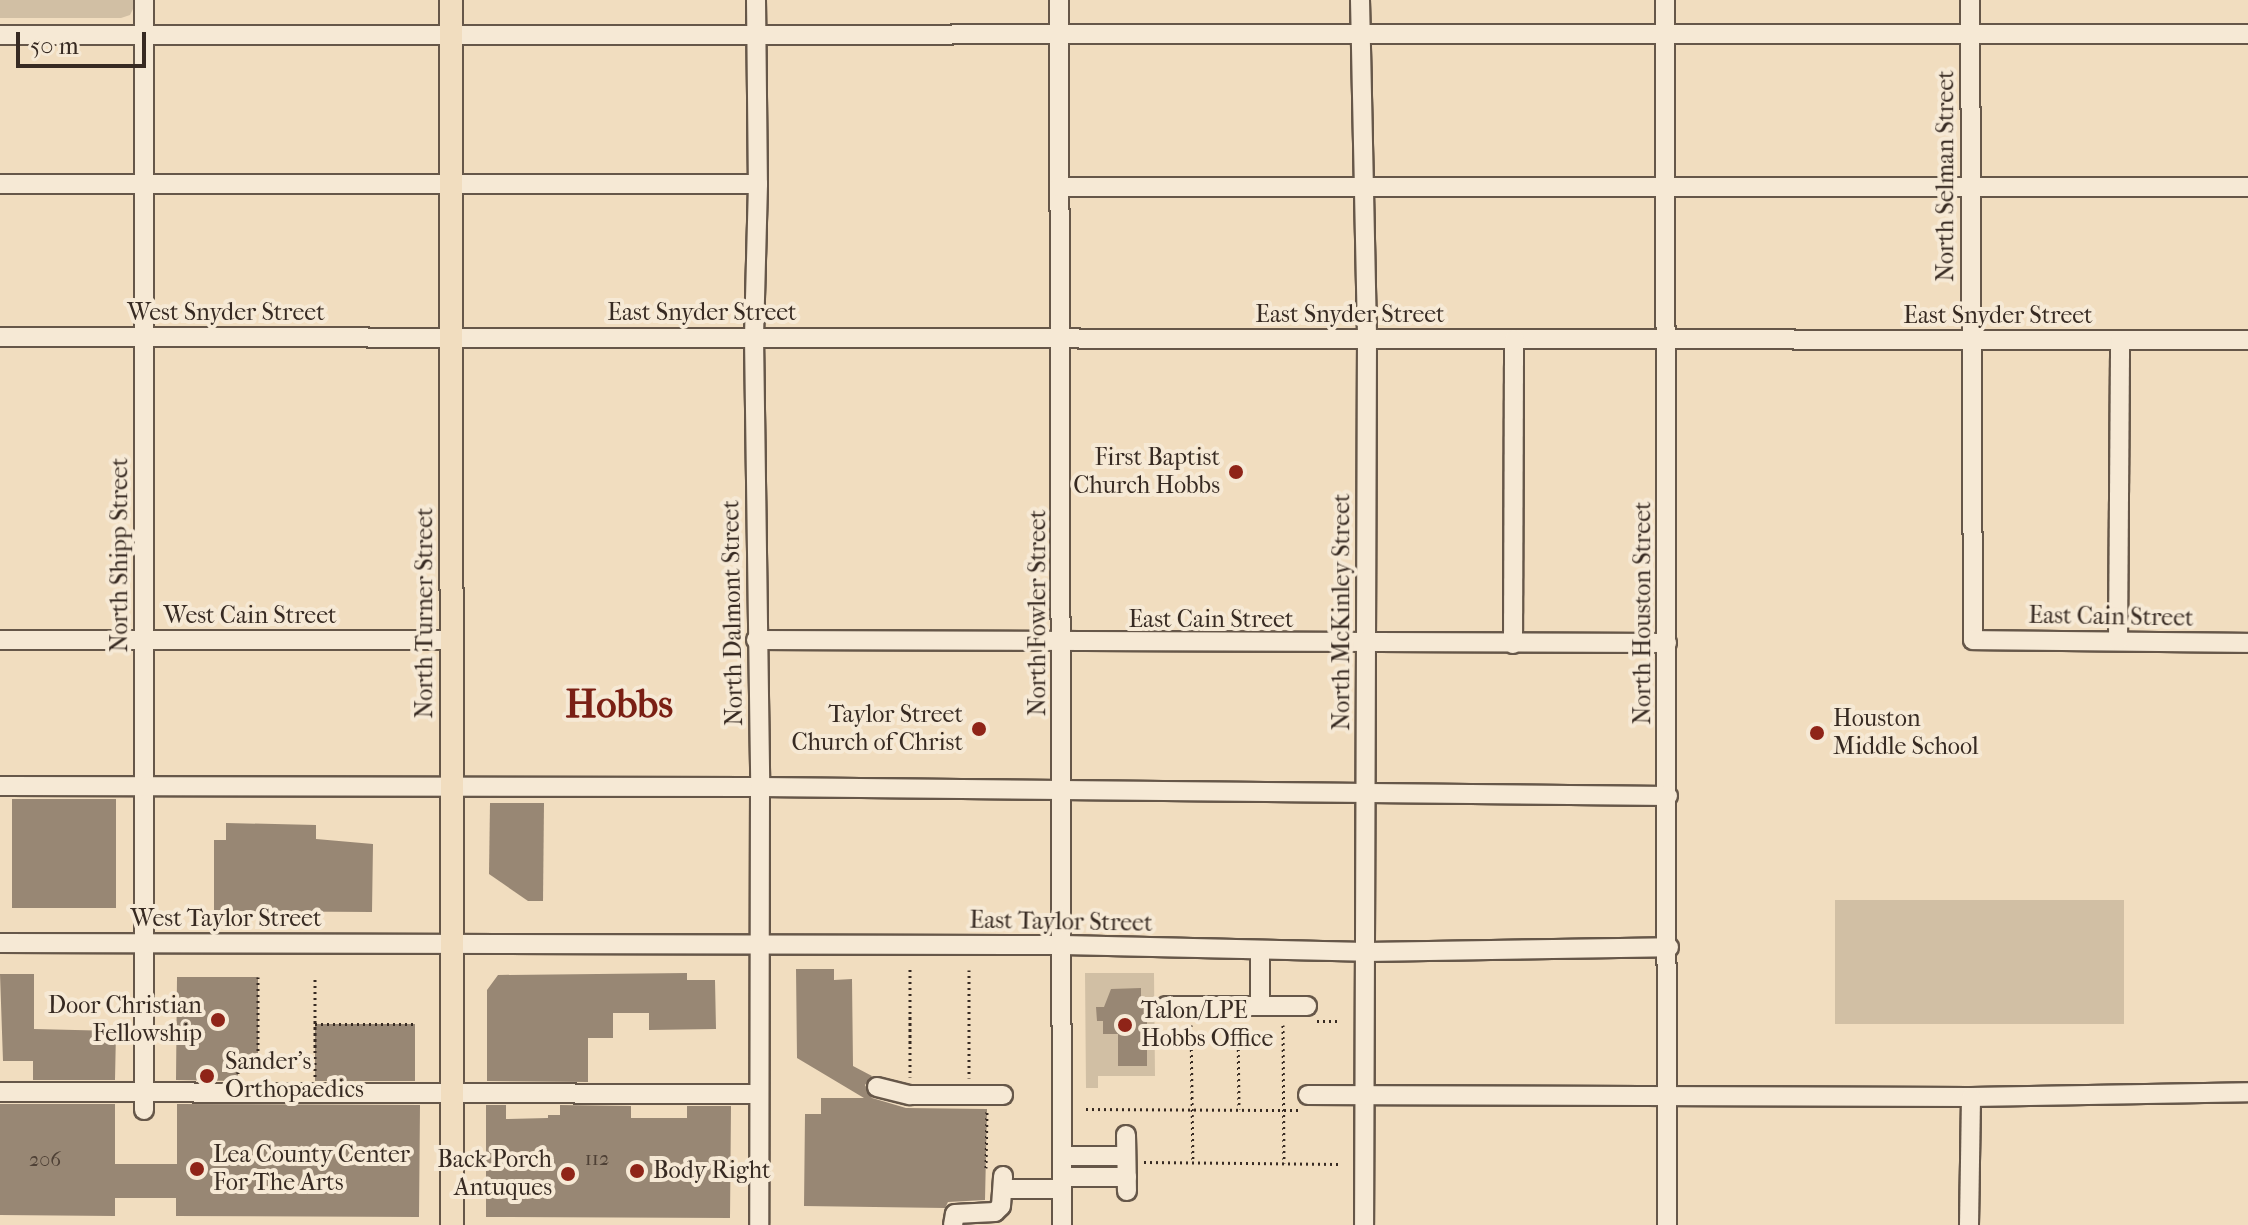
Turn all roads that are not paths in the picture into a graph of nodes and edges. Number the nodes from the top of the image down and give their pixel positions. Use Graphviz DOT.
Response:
graph roads {
  1 [pos="144,0"];
  2 [pos="451,0"];
  3 [pos="756,0"];
  4 [pos="1059,0"];
  5 [pos="1360,0"];
  6 [pos="1665,0"];
  7 [pos="1970,0"];
  8 [pos="1665,33"];
  9 [pos="1970,34"];
  10 [pos="2248,34"];
  11 [pos="0,35"];
  12 [pos="1059,35"];
  13 [pos="1360,35"];
  14 [pos="144,36"];
  15 [pos="451,36"];
  16 [pos="756,36"];
  17 [pos="451,183"];
  18 [pos="0,184"];
  19 [pos="758,184"];
  20 [pos="144,186"];
  21 [pos="1362,186"];
  22 [pos="1059,187"];
  23 [pos="1666,187"];
  24 [pos="1971,187"];
  25 [pos="2248,187"];
  26 [pos="1059,336"];
  27 [pos="0,337"];
  28 [pos="144,337"];
  29 [pos="451,337"];
  30 [pos="754,337"];
  31 [pos="1667,338"];
  32 [pos="1367,339"];
  33 [pos="1514,339"];
  34 [pos="1971,340"];
  35 [pos="2120,340"];
  36 [pos="2248,340"];
  37 [pos="0,640"];
  38 [pos="144,640"];
  39 [pos="451,640"];
  40 [pos="756,640"];
  41 [pos="1973,640"];
  42 [pos="2118,641"];
  43 [pos="1062,643"];
  44 [pos="1667,643"];
  45 [pos="2248,643"];
  46 [pos="1366,644"];
  47 [pos="1513,644"];
  48 [pos="0,786"];
  49 [pos="144,787"];
  50 [pos="760,787"];
  51 [pos="452,788"];
  52 [pos="1063,790"];
  53 [pos="1366,792"];
  54 [pos="1668,796"];
  55 [pos="0,943"];
  56 [pos="144,943"];
  57 [pos="452,944"];
  58 [pos="760,945"];
  59 [pos="1063,945"];
  60 [pos="1669,947"];
  61 [pos="1260,950"];
  62 [pos="1366,952"];
  63 [pos="1166,1006"];
  64 [pos="1260,1006"];
  65 [pos="1307,1006"];
  66 [pos="877,1087"];
  67 [pos="0,1092"];
  68 [pos="452,1092"];
  69 [pos="2248,1092"];
  70 [pos="759,1094"];
  71 [pos="1365,1094"];
  72 [pos="1668,1094"];
  73 [pos="1003,1095"];
  74 [pos="1971,1097"];
  75 [pos="144,1102"];
  76 [pos="1308,1102"];
  77 [pos="1126,1135"];
  78 [pos="1062,1156"];
  79 [pos="1129,1172"];
  80 [pos="1062,1183"];
  81 [pos="452,1225"];
  82 [pos="759,1225"];
  83 [pos="953,1225"];
  84 [pos="1062,1225"];
  85 [pos="1364,1225"];
  86 [pos="1667,1225"];
  87 [pos="1969,1225"];
  1 -- 14 [label="street, North Shipp Street"];
  2 -- 15 [label="main road, North Turner Street"];
  3 -- 16 [label="street, North Dalmont Street"];
  4 -- 12 [label="street, North Fowler Street"];
  5 -- 13 [label="street, North McKinley Street"];
  6 -- 8 [label="street, North Houston Street"];
  7 -- 9 [label="street, North Selman Street"];
  8 -- 9 [label="street"];
  8 -- 13 [label="street"];
  8 -- 23 [label="street, North Houston Street"];
  9 -- 10 [label="street"];
  9 -- 24 [label="street, North Selman Street"];
  11 -- 14 [label="street"];
  12 -- 13 [label="street"];
  12 -- 16 [label="street"];
  12 -- 22 [label="street, North Fowler Street"];
  13 -- 21 [label="street, North McKinley Street"];
  14 -- 15 [label="street"];
  14 -- 20 [label="street, North Shipp Street"];
  15 -- 16 [label="street"];
  15 -- 17 [label="main road, North Turner Street"];
  16 -- 19 [label="street, North Dalmont Street"];
  17 -- 19 [label="street"];
  17 -- 20 [label="street"];
  17 -- 29 [label="main road, North Turner Street"];
  18 -- 20 [label="street"];
  19 -- 30 [label="street, North Dalmont Street"];
  20 -- 28 [label="street, North Shipp Street"];
  21 -- 22 [label="street"];
  21 -- 23 [label="street"];
  21 -- 32 [label="street, North McKinley Street"];
  22 -- 26 [label="street, North Fowler Street"];
  23 -- 24 [label="street"];
  23 -- 31 [label="street, North Houston Street"];
  24 -- 25 [label="street"];
  24 -- 34 [label="street, North Selman Street"];
  26 -- 30 [label="street, East Snyder Street"];
  26 -- 32 [label="street, East Snyder Street"];
  26 -- 43 [label="street, North Fowler Street"];
  27 -- 28 [label="street, West Snyder Street"];
  28 -- 29 [label="street, West Snyder Street"];
  28 -- 38 [label="street, North Shipp Street"];
  29 -- 30 [label="street, East Snyder Street"];
  29 -- 39 [label="main road, North Turner Street"];
  30 -- 40 [label="street, North Dalmont Street"];
  31 -- 33 [label="street, East Snyder Street"];
  31 -- 34 [label="street, East Snyder Street"];
  31 -- 44 [label="street, North Houston Street"];
  32 -- 33 [label="street, East Snyder Street"];
  32 -- 46 [label="street, North McKinley Street"];
  33 -- 47 [label="street"];
  34 -- 35 [label="street, East Snyder Street"];
  34 -- 41 [label="street, North Selman Street"];
  35 -- 36 [label="street, East Snyder Street"];
  35 -- 42 [label="street"];
  37 -- 38 [label="street, West Cain Street"];
  38 -- 39 [label="street, West Cain Street"];
  38 -- 49 [label="street, North Shipp Street"];
  39 -- 51 [label="main road, North Turner Street"];
  40 -- 43 [label="street, East Cain Street"];
  40 -- 50 [label="street, North Dalmont Street"];
  41 -- 42 [label="street, East Cain Street"];
  42 -- 45 [label="street, East Cain Street"];
  43 -- 46 [label="street, East Cain Street"];
  43 -- 52 [label="street, North Fowler Street"];
  44 -- 47 [label="street, East Cain Street"];
  44 -- 54 [label="street, North Houston Street"];
  46 -- 47 [label="street, East Cain Street"];
  46 -- 53 [label="street, North McKinley Street"];
  48 -- 49 [label="street"];
  49 -- 51 [label="street"];
  49 -- 56 [label="street, North Shipp Street"];
  50 -- 51 [label="street"];
  50 -- 52 [label="street"];
  50 -- 58 [label="street, North Dalmont Street"];
  51 -- 57 [label="main road, North Turner Street"];
  52 -- 53 [label="street"];
  52 -- 59 [label="street, North Fowler Street"];
  53 -- 54 [label="street"];
  53 -- 62 [label="street, North McKinley Street"];
  54 -- 60 [label="street, North Houston Street"];
  55 -- 56 [label="street, West Taylor Street"];
  56 -- 57 [label="street, West Taylor Street"];
  56 -- 75 [label="street, North Shipp Street"];
  57 -- 58 [label="street, East Taylor Street"];
  57 -- 68 [label="main road, North Turner Street"];
  58 -- 59 [label="street, East Taylor Street"];
  58 -- 70 [label="street, North Dalmont Street"];
  59 -- 61 [label="street, East Taylor Street"];
  59 -- 78 [label="street, North Fowler Street"];
  60 -- 62 [label="street, East Taylor Street"];
  60 -- 72 [label="street, North Houston Street"];
  61 -- 62 [label="street, East Taylor Street"];
  61 -- 64 [label="street"];
  62 -- 71 [label="street, North McKinley Street"];
  63 -- 64 [label="street"];
  64 -- 65 [label="street"];
  66 -- 73 [label="street"];
  67 -- 75 [label="street"];
  68 -- 70 [label="street"];
  68 -- 75 [label="street"];
  68 -- 81 [label="main road, North Turner Street"];
  69 -- 74 [label="street"];
  70 -- 82 [label="street, North Dalmont Street"];
  71 -- 72 [label="street"];
  71 -- 76 [label="street"];
  71 -- 85 [label="street, North McKinley Street"];
  72 -- 74 [label="street"];
  72 -- 86 [label="street, North Houston Street"];
  74 -- 87 [label="street"];
  77 -- 79 [label="street"];
  78 -- 79 [label="street"];
  78 -- 80 [label="street, North Fowler Street"];
  79 -- 80 [label="street"];
  80 -- 83 [label="street"];
  80 -- 84 [label="street, North Fowler Street"];
}
